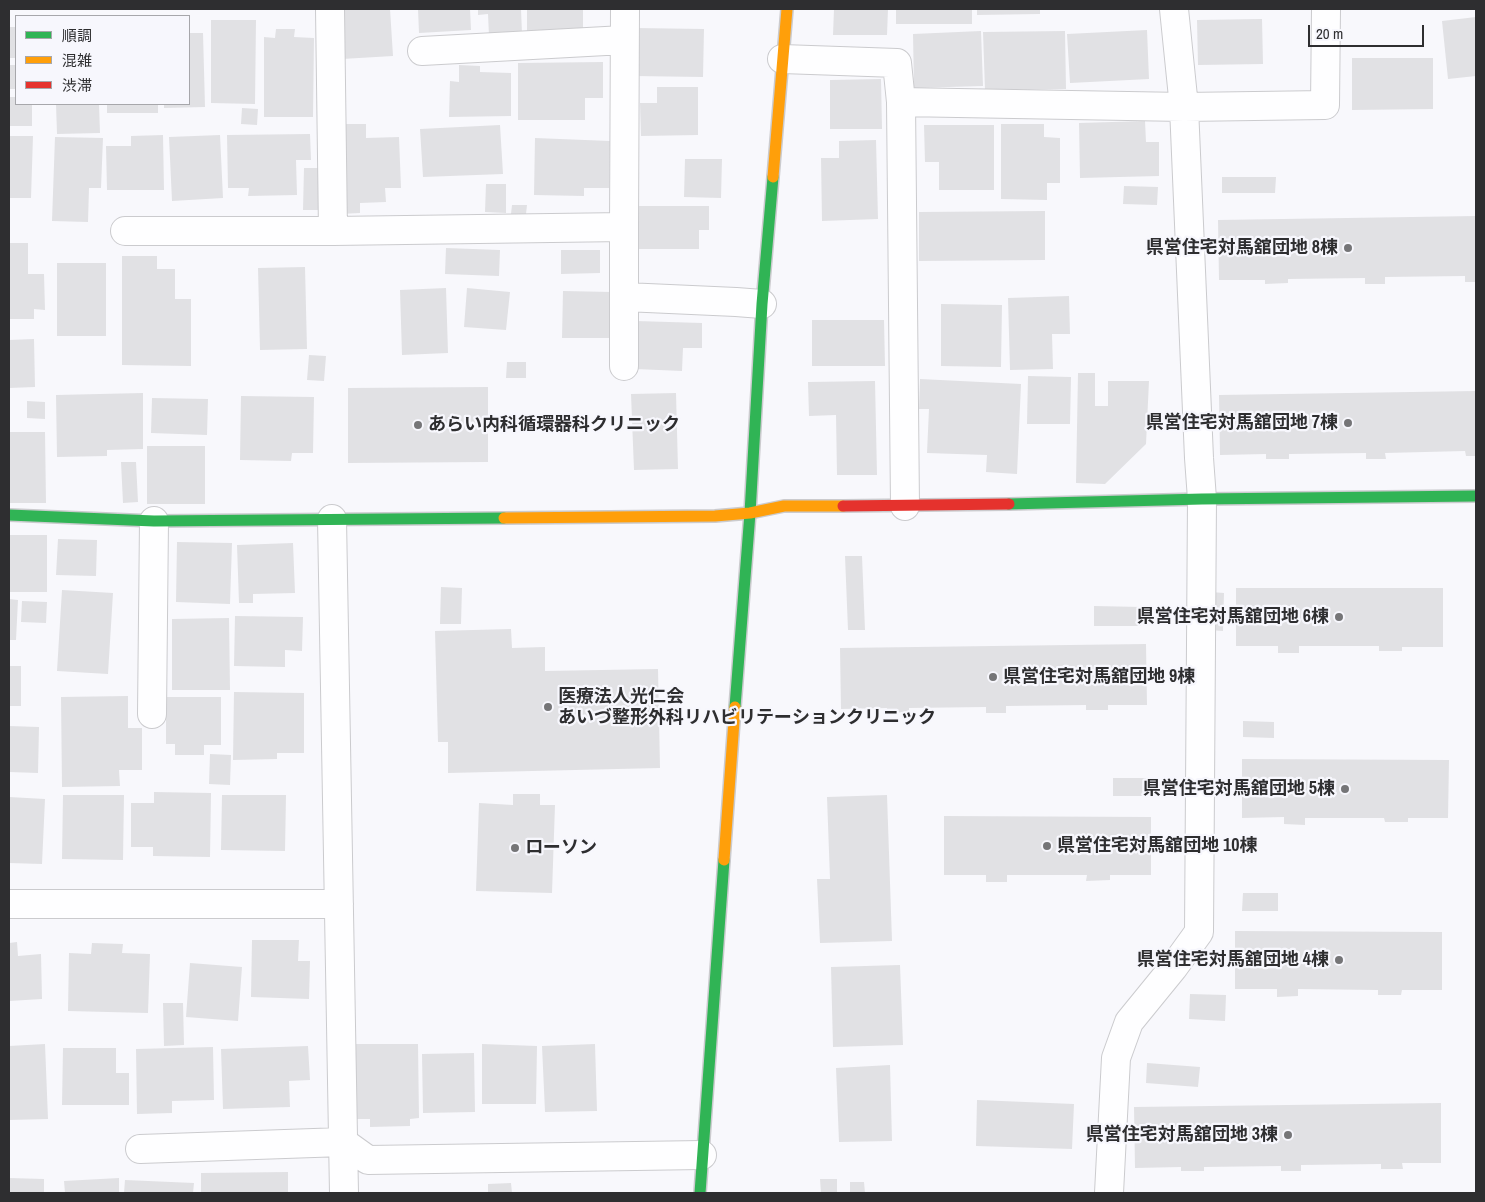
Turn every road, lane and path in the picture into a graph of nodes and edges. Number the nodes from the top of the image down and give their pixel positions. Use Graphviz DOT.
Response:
graph roads {
  1 [pos="330,9"];
  2 [pos="625,9"];
  3 [pos="787,9"];
  4 [pos="1174,9"];
  5 [pos="1326,9"];
  6 [pos="624,40"];
  7 [pos="422,51"];
  8 [pos="782,59"];
  9 [pos="901,102"];
  10 [pos="1184,107"];
  11 [pos="624,227"];
  12 [pos="333,231"];
  13 [pos="125,232"];
  14 [pos="625,297"];
  15 [pos="762,304"];
  16 [pos="624,366"];
  17 [pos="1476,496"];
  18 [pos="1202,499"];
  19 [pos="905,506"];
  20 [pos="750,513"];
  21 [pos="9,514"];
  22 [pos="332,519"];
  23 [pos="154,521"];
  24 [pos="152,714"];
  25 [pos="9,904"];
  26 [pos="339,904"];
  27 [pos="343,1142"];
  28 [pos="140,1149"];
  29 [pos="702,1154"];
  30 [pos="344,1193"];
  31 [pos="700,1193"];
  32 [pos="1109,1193"];
  1 -- 12 [label="street"];
  2 -- 6 [label="street"];
  3 -- 8 [label="street"];
  4 -- 10 [label="street"];
  5 -- 10 [label="street"];
  6 -- 7 [label="street"];
  6 -- 11 [label="street"];
  8 -- 9 [label="street"];
  8 -- 15 [label="street"];
  9 -- 10 [label="street"];
  9 -- 19 [label="street"];
  10 -- 18 [label="street"];
  11 -- 12 [label="street"];
  11 -- 14 [label="street"];
  12 -- 13 [label="street"];
  14 -- 15 [label="street"];
  14 -- 16 [label="street"];
  15 -- 20 [label="street"];
  17 -- 18 [label="street"];
  18 -- 19 [label="street"];
  18 -- 32 [label="street"];
  19 -- 20 [label="street"];
  20 -- 22 [label="street"];
  20 -- 29 [label="street"];
  21 -- 23 [label="street"];
  22 -- 23 [label="street"];
  22 -- 26 [label="street"];
  23 -- 24 [label="street"];
  25 -- 26 [label="street"];
  26 -- 27 [label="street"];
  27 -- 28 [label="street"];
  27 -- 29 [label="street"];
  27 -- 30 [label="street"];
  29 -- 31 [label="street"];
}
